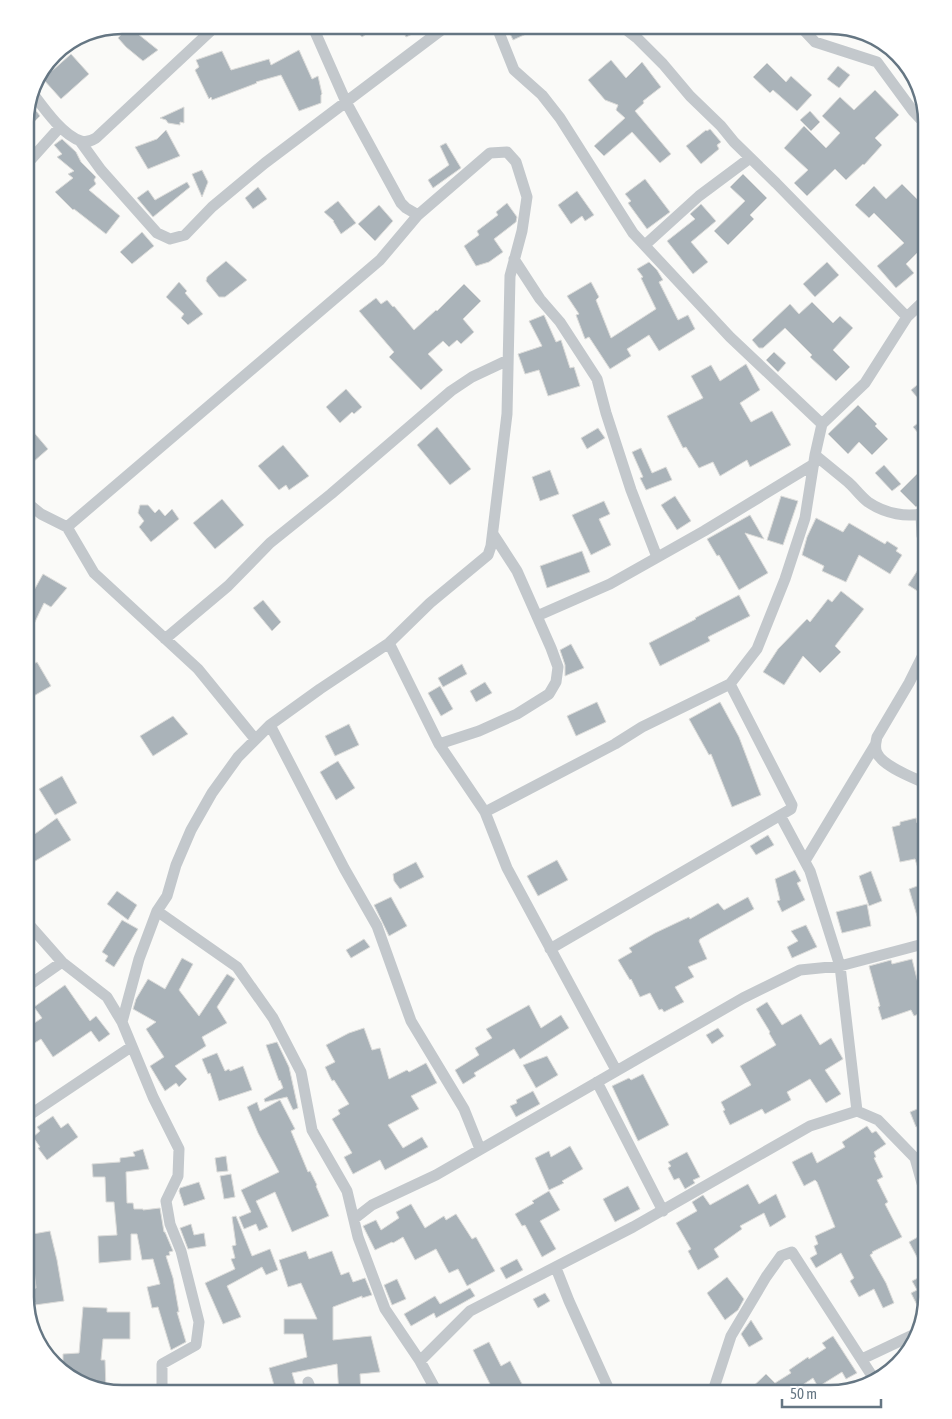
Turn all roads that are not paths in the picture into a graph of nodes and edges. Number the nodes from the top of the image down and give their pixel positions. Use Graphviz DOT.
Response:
graph roads {
  1 [pos="207,34"];
  2 [pos="316,34"];
  3 [pos="436,34"];
  4 [pos="500,34"];
  5 [pos="632,34"];
  6 [pos="807,34"];
  7 [pos="37,99"];
  8 [pos="346,102"];
  9 [pos="917,116"];
  10 [pos="60,127"];
  11 [pos="80,141"];
  12 [pos="34,156"];
  13 [pos="750,158"];
  14 [pos="418,215"];
  15 [pos="645,245"];
  16 [pos="514,259"];
  17 [pos="918,307"];
  18 [pos="907,317"];
  19 [pos="508,360"];
  20 [pos="822,424"];
  21 [pos="814,460"];
  22 [pos="34,508"];
  23 [pos="918,514"];
  24 [pos="67,527"];
  25 [pos="493,534"];
  26 [pos="657,558"];
  27 [pos="537,616"];
  28 [pos="165,639"];
  29 [pos="389,643"];
  30 [pos="918,666"];
  31 [pos="730,684"];
  32 [pos="270,725"];
  33 [pos="256,739"];
  34 [pos="439,744"];
  35 [pos="875,745"];
  36 [pos="918,779"];
  37 [pos="485,812"];
  38 [pos="781,817"];
  39 [pos="805,861"];
  40 [pos="156,912"];
  41 [pos="34,930"];
  42 [pos="918,945"];
  43 [pos="550,950"];
  44 [pos="62,962"];
  45 [pos="840,966"];
  46 [pos="34,982"];
  47 [pos="122,1022"];
  48 [pos="131,1047"];
  49 [pos="616,1070"];
  50 [pos="597,1082"];
  51 [pos="857,1111"];
  52 [pos="34,1112"];
  53 [pos="480,1149"];
  54 [pos="918,1169"];
  55 [pos="663,1210"];
  56 [pos="354,1219"];
  57 [pos="556,1268"];
  58 [pos="908,1337"];
  59 [pos="862,1359"];
  60 [pos="420,1361"];
  61 [pos="871,1375"];
  62 [pos="308,1382"];
  63 [pos="162,1385"];
  64 [pos="309,1385"];
  65 [pos="433,1385"];
  66 [pos="608,1385"];
  67 [pos="715,1385"];
  1 -- 11 [label="street"];
  2 -- 8 [label="street"];
  3 -- 8 [label="street"];
  4 -- 15 [label="street"];
  5 -- 13 [label="street"];
  6 -- 9 [label="street"];
  7 -- 10 [label="street"];
  8 -- 11 [label="street"];
  8 -- 14 [label="street"];
  10 -- 11 [label="street"];
  10 -- 12 [label="street"];
  13 -- 15 [label="street"];
  13 -- 18 [label="street"];
  14 -- 16 [label="street"];
  14 -- 24 [label="street"];
  15 -- 20 [label="street"];
  16 -- 19 [label="street"];
  16 -- 26 [label="street"];
  17 -- 18 [label="street"];
  18 -- 20 [label="street"];
  19 -- 25 [label="street"];
  19 -- 28 [label="street"];
  20 -- 21 [label="street"];
  21 -- 23 [label="street"];
  21 -- 26 [label="street"];
  21 -- 31 [label="street"];
  22 -- 24 [label="street"];
  24 -- 28 [label="street"];
  25 -- 27 [label="street"];
  25 -- 29 [label="street"];
  26 -- 27 [label="street"];
  27 -- 34 [label="street"];
  28 -- 33 [label="street"];
  29 -- 32 [label="street"];
  29 -- 34 [label="street"];
  30 -- 35 [label="street"];
  31 -- 37 [label="street"];
  31 -- 38 [label="street"];
  32 -- 33 [label="street"];
  32 -- 53 [label="street"];
  33 -- 40 [label="street"];
  34 -- 37 [label="street"];
  35 -- 36 [label="street"];
  35 -- 39 [label="street"];
  37 -- 43 [label="street"];
  38 -- 39 [label="street"];
  38 -- 43 [label="street"];
  39 -- 45 [label="street"];
  40 -- 47 [label="street"];
  40 -- 56 [label="street"];
  41 -- 44 [label="street"];
  42 -- 45 [label="street"];
  43 -- 49 [label="street"];
  44 -- 46 [label="street"];
  44 -- 47 [label="street"];
  45 -- 49 [label="street"];
  45 -- 51 [label="street"];
  47 -- 48 [label="street"];
  48 -- 52 [label="street"];
  48 -- 63 [label="street"];
  49 -- 50 [label="street"];
  50 -- 53 [label="street"];
  50 -- 55 [label="street"];
  51 -- 54 [label="street"];
  51 -- 55 [label="street"];
  53 -- 56 [label="street"];
  55 -- 57 [label="street"];
  56 -- 60 [label="street"];
  57 -- 60 [label="street"];
  57 -- 66 [label="street"];
  58 -- 59 [label="street"];
  59 -- 61 [label="street"];
  59 -- 67 [label="street"];
  60 -- 65 [label="street"];
  62 -- 64 [label="street"];
}
